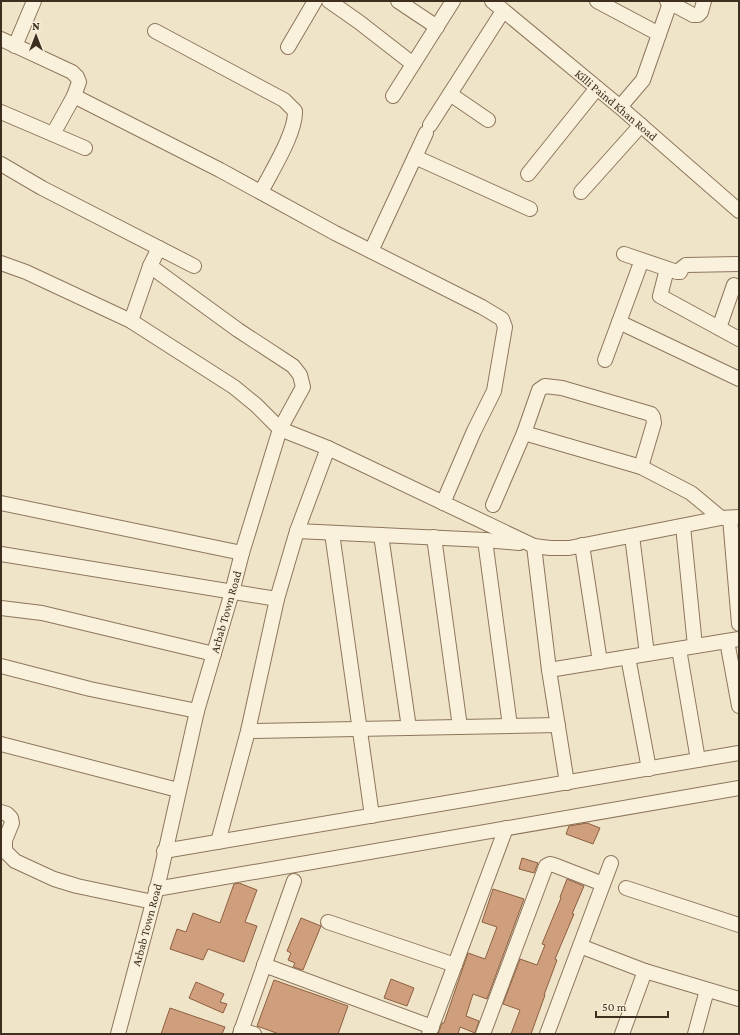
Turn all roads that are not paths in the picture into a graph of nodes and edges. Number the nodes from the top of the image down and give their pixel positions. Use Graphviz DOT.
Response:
graph roads {
  1 [pos="34,1"];
  2 [pos="315,1"];
  3 [pos="329,1"];
  4 [pos="398,1"];
  5 [pos="453,1"];
  6 [pos="492,1"];
  7 [pos="597,1"];
  8 [pos="704,1"];
  9 [pos="669,2"];
  10 [pos="503,11"];
  11 [pos="437,27"];
  12 [pos="155,31"];
  13 [pos="659,34"];
  14 [pos="1,39"];
  15 [pos="15,46"];
  16 [pos="288,47"];
  17 [pos="413,64"];
  18 [pos="597,88"];
  19 [pos="450,94"];
  20 [pos="74,96"];
  21 [pos="393,96"];
  22 [pos="620,107"];
  23 [pos="1,112"];
  24 [pos="488,120"];
  25 [pos="641,125"];
  26 [pos="53,134"];
  27 [pos="85,148"];
  28 [pos="415,157"];
  29 [pos="1,164"];
  30 [pos="528,174"];
  31 [pos="261,192"];
  32 [pos="581,192"];
  33 [pos="530,209"];
  34 [pos="739,211"];
  35 [pos="159,248"];
  36 [pos="371,252"];
  37 [pos="624,254"];
  38 [pos="1,263"];
  39 [pos="739,264"];
  40 [pos="150,266"];
  41 [pos="194,266"];
  42 [pos="639,268"];
  43 [pos="667,269"];
  44 [pos="734,284"];
  45 [pos="131,321"];
  46 [pos="619,322"];
  47 [pos="719,328"];
  48 [pos="739,339"];
  49 [pos="605,360"];
  50 [pos="739,379"];
  51 [pos="280,429"];
  52 [pos="524,433"];
  53 [pos="328,448"];
  54 [pos="642,467"];
  55 [pos="1,503"];
  56 [pos="443,503"];
  57 [pos="493,505"];
  58 [pos="730,518"];
  59 [pos="683,526"];
  60 [pos="298,531"];
  61 [pos="332,533"];
  62 [pos="381,535"];
  63 [pos="632,536"];
  64 [pos="434,537"];
  65 [pos="485,540"];
  66 [pos="532,545"];
  67 [pos="582,545"];
  68 [pos="242,553"];
  69 [pos="1,554"];
  70 [pos="232,592"];
  71 [pos="277,599"];
  72 [pos="1,608"];
  73 [pos="739,624"];
  74 [pos="733,640"];
  75 [pos="695,646"];
  76 [pos="678,649"];
  77 [pos="214,654"];
  78 [pos="647,654"];
  79 [pos="628,657"];
  80 [pos="600,662"];
  81 [pos="1,666"];
  82 [pos="549,670"];
  83 [pos="739,706"];
  84 [pos="197,712"];
  85 [pos="558,725"];
  86 [pos="510,726"];
  87 [pos="460,727"];
  88 [pos="361,728"];
  89 [pos="409,728"];
  90 [pos="248,731"];
  91 [pos="1,744"];
  92 [pos="739,753"];
  93 [pos="698,760"];
  94 [pos="649,769"];
  95 [pos="567,783"];
  96 [pos="739,788"];
  97 [pos="178,790"];
  98 [pos="1,812"];
  99 [pos="372,816"];
  100 [pos="506,828"];
  101 [pos="218,842"];
  102 [pos="164,851"];
  103 [pos="611,863"];
  104 [pos="294,881"];
  105 [pos="603,884"];
  106 [pos="626,888"];
  107 [pos="155,896"];
  108 [pos="328,922"];
  109 [pos="739,925"];
  110 [pos="580,946"];
  111 [pos="264,965"];
  112 [pos="455,965"];
  113 [pos="644,971"];
  114 [pos="707,990"];
  115 [pos="739,999"];
  116 [pos="430,1030"];
  117 [pos="245,1033"];
  118 [pos="118,1034"];
  119 [pos="483,1034"];
  120 [pos="547,1034"];
  121 [pos="622,1034"];
  122 [pos="695,1034"];
  1 -- 15 [label="street"];
  2 -- 16 [label="street"];
  3 -- 17 [label="street"];
  4 -- 11 [label="street"];
  5 -- 11 [label="street"];
  6 -- 10 [label="street, Killi Paind Khan Road"];
  7 -- 13 [label="street"];
  8 -- 9 [label="street"];
  9 -- 13 [label="street"];
  10 -- 18 [label="street, Killi Paind Khan Road"];
  10 -- 19 [label="street"];
  11 -- 17 [label="street"];
  12 -- 31 [label="street"];
  13 -- 22 [label="street"];
  14 -- 15 [label="street"];
  15 -- 20 [label="street"];
  17 -- 21 [label="street"];
  18 -- 22 [label="street, Killi Paind Khan Road"];
  18 -- 30 [label="street"];
  19 -- 24 [label="street"];
  19 -- 28 [label="street"];
  20 -- 26 [label="street"];
  20 -- 31 [label="street"];
  22 -- 25 [label="street, Killi Paind Khan Road"];
  23 -- 26 [label="street"];
  25 -- 32 [label="street"];
  25 -- 34 [label="street, Killi Paind Khan Road"];
  26 -- 27 [label="street"];
  28 -- 33 [label="street"];
  28 -- 36 [label="street"];
  29 -- 35 [label="street"];
  31 -- 36 [label="street"];
  35 -- 40 [label="street"];
  35 -- 41 [label="street"];
  36 -- 56 [label="street"];
  37 -- 43 [label="street"];
  38 -- 45 [label="street"];
  39 -- 43 [label="street"];
  40 -- 45 [label="street"];
  40 -- 51 [label="street, Arbab Town Road"];
  42 -- 46 [label="street"];
  43 -- 47 [label="street"];
  44 -- 47 [label="street"];
  45 -- 51 [label="street"];
  46 -- 49 [label="street"];
  46 -- 50 [label="street"];
  47 -- 48 [label="street"];
  51 -- 53 [label="street"];
  51 -- 68 [label="street, Arbab Town Road"];
  52 -- 54 [label="street"];
  52 -- 54 [label="street"];
  52 -- 57 [label="street"];
  53 -- 56 [label="street"];
  53 -- 60 [label="street"];
  54 -- 58 [label="street"];
  55 -- 68 [label="street"];
  56 -- 66 [label="street"];
  58 -- 59 [label="street"];
  58 -- 73 [label="street"];
  59 -- 63 [label="street"];
  59 -- 75 [label="street"];
  60 -- 61 [label="street"];
  60 -- 71 [label="street"];
  61 -- 62 [label="street"];
  61 -- 88 [label="street"];
  62 -- 64 [label="street"];
  62 -- 89 [label="street"];
  63 -- 67 [label="street"];
  63 -- 78 [label="street"];
  64 -- 65 [label="street"];
  64 -- 87 [label="street"];
  65 -- 66 [label="street"];
  65 -- 86 [label="street"];
  66 -- 67 [label="street"];
  66 -- 82 [label="street"];
  67 -- 80 [label="street"];
  68 -- 70 [label="street, Arbab Town Road"];
  69 -- 70 [label="street"];
  70 -- 71 [label="street"];
  70 -- 77 [label="street, Arbab Town Road"];
  71 -- 90 [label="street"];
  72 -- 77 [label="street"];
  74 -- 75 [label="street"];
  74 -- 83 [label="street"];
  75 -- 76 [label="street"];
  76 -- 78 [label="street"];
  76 -- 93 [label="street"];
  77 -- 84 [label="street, Arbab Town Road"];
  78 -- 79 [label="street"];
  79 -- 80 [label="street"];
  79 -- 94 [label="street"];
  80 -- 82 [label="street"];
  81 -- 84 [label="street"];
  82 -- 85 [label="street"];
  84 -- 97 [label="street, Arbab Town Road"];
  85 -- 86 [label="street"];
  85 -- 95 [label="street"];
  86 -- 87 [label="street"];
  87 -- 89 [label="street"];
  88 -- 89 [label="street"];
  88 -- 90 [label="street"];
  88 -- 99 [label="street"];
  90 -- 101 [label="street"];
  91 -- 97 [label="street"];
  92 -- 93 [label="street"];
  93 -- 94 [label="street"];
  94 -- 95 [label="street"];
  95 -- 99 [label="street"];
  96 -- 100 [label="street"];
  97 -- 102 [label="street, Arbab Town Road"];
  98 -- 107 [label="street"];
  99 -- 101 [label="street"];
  100 -- 107 [label="street"];
  100 -- 112 [label="street"];
  101 -- 102 [label="street"];
  102 -- 107 [label="street, Arbab Town Road"];
  103 -- 105 [label="street"];
  104 -- 111 [label="street"];
  105 -- 110 [label="street"];
  105 -- 119 [label="street"];
  106 -- 109 [label="street"];
  107 -- 118 [label="street, Arbab Town Road"];
  108 -- 112 [label="street"];
  110 -- 113 [label="street"];
  110 -- 120 [label="street"];
  111 -- 116 [label="street"];
  111 -- 117 [label="street"];
  112 -- 116 [label="street"];
  113 -- 114 [label="street"];
  113 -- 121 [label="street"];
  114 -- 115 [label="street"];
  114 -- 122 [label="street"];
}
